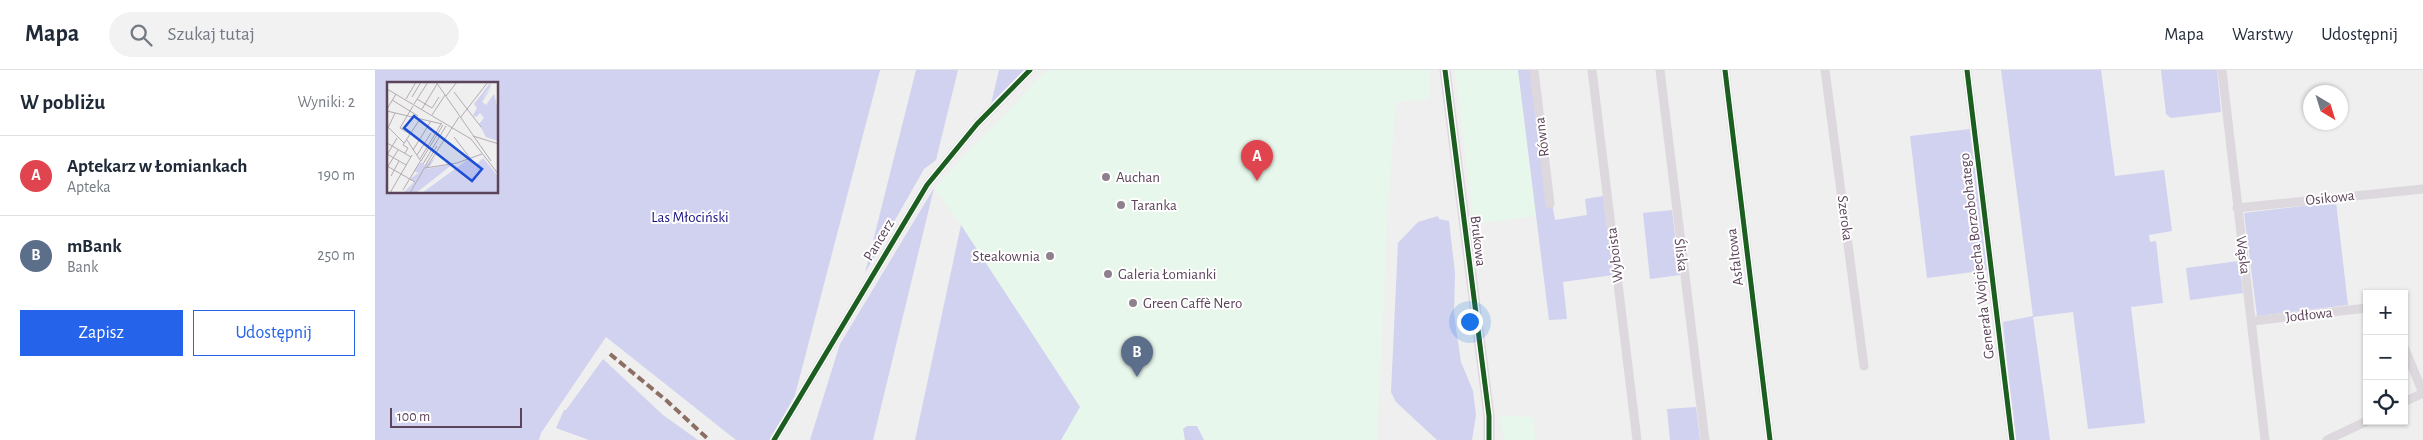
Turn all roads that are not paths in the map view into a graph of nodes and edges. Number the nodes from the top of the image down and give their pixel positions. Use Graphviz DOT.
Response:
graph roads {
  1 [pos="1030,70"];
  2 [pos="1445,70"];
  3 [pos="1534,70"];
  4 [pos="1592,70"];
  5 [pos="1660,70"];
  6 [pos="1725,70"];
  7 [pos="1825,70"];
  8 [pos="1967,70"];
  9 [pos="2222,70"];
  10 [pos="2423,189"];
  11 [pos="1550,204"];
  12 [pos="2237,208"];
  13 [pos="2363,308"];
  14 [pos="2251,322"];
  15 [pos="2408,357"];
  16 [pos="1864,366"];
  17 [pos="2423,393"];
  18 [pos="2408,400"];
  19 [pos="1489,416"];
  20 [pos="2363,423"];
  21 [pos="2332,439"];
  22 [pos="774,440"];
  23 [pos="1482,440"];
  24 [pos="1489,440"];
  25 [pos="1497,440"];
  26 [pos="1637,440"];
  27 [pos="1705,440"];
  28 [pos="1770,440"];
  29 [pos="2012,440"];
  30 [pos="2265,440"];
  1 -- 22 [label="street, Pancerz"];
  2 -- 19 [label="street, Brukowa"];
  3 -- 11 [label="street, Równa"];
  4 -- 26 [label="street, Wyboista"];
  5 -- 27 [label="street, Śliska"];
  6 -- 28 [label="street, Asfaltowa"];
  7 -- 16 [label="street, Szeroka"];
  8 -- 29 [label="street, Generała Wojciecha Borzobohatego"];
  9 -- 12 [label="street, Wąska"];
  10 -- 12 [label="street, Osikowa"];
  12 -- 14 [label="street, Wąska"];
  13 -- 14 [label="street, Jodłowa"];
  14 -- 30 [label="street, Wąska"];
  15 -- 17 [label="street"];
  17 -- 18 [label="street"];
  19 -- 23 [label="street, Brukowa"];
  19 -- 24 [label="street, Brukowa"];
  19 -- 25 [label="street"];
  20 -- 21 [label="street"];
}
